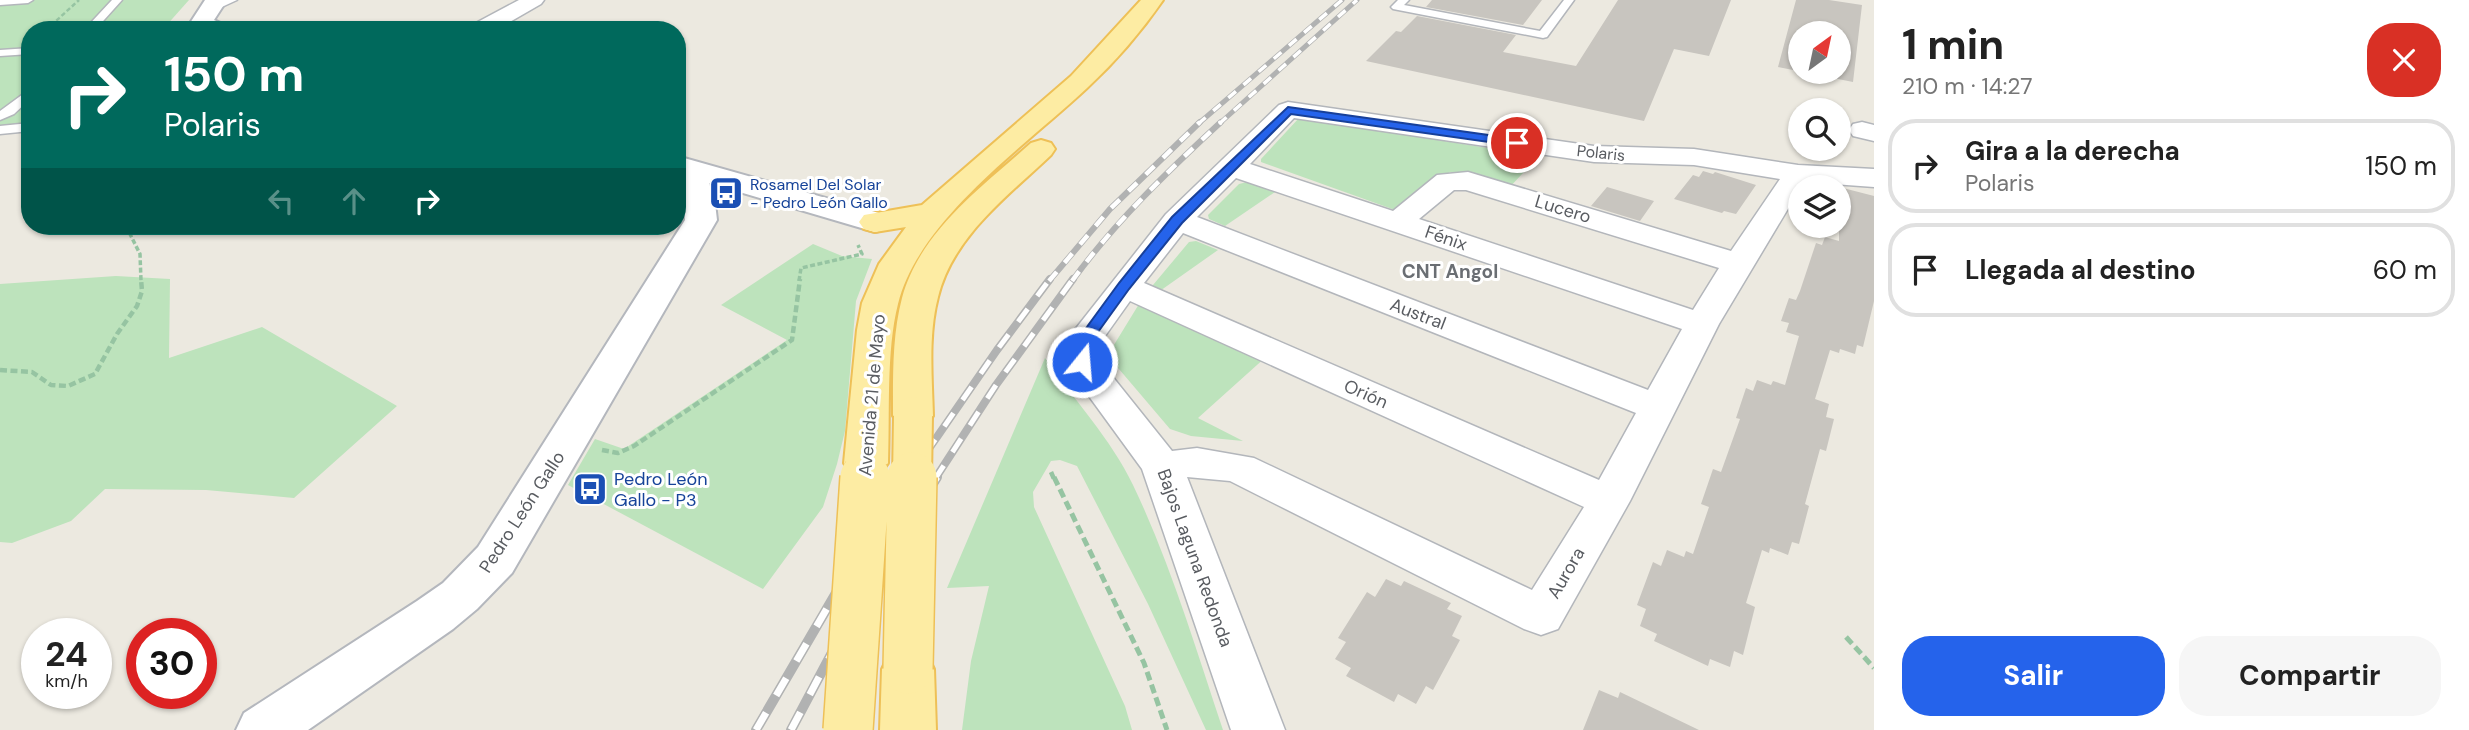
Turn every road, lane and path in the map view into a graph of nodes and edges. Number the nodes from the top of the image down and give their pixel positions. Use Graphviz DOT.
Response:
graph roads {
  1 [pos="28,0"];
  2 [pos="79,0"];
  3 [pos="117,0"];
  4 [pos="232,0"];
  5 [pos="534,0"];
  6 [pos="1152,0"];
  7 [pos="1181,0"];
  8 [pos="1404,0"];
  9 [pos="1569,0"];
  10 [pos="0,2"];
  11 [pos="207,19"];
  12 [pos="56,21"];
  13 [pos="97,21"];
  14 [pos="496,21"];
  15 [pos="21,52"];
  16 [pos="0,53"];
  17 [pos="21,101"];
  18 [pos="1288,110"];
  19 [pos="0,116"];
  20 [pos="21,128"];
  21 [pos="0,130"];
  22 [pos="1229,166"];
  23 [pos="686,168"];
  24 [pos="686,173"];
  25 [pos="1798,173"];
  26 [pos="1874,178"];
  27 [pos="779,194"];
  28 [pos="932,214"];
  29 [pos="701,220"];
  30 [pos="1177,220"];
  31 [pos="875,222"];
  32 [pos="1398,222"];
  33 [pos="131,235"];
  34 [pos="906,247"];
  35 [pos="862,254"];
  36 [pos="1738,263"];
  37 [pos="1124,286"];
  38 [pos="1702,324"];
  39 [pos="0,370"];
  40 [pos="1659,408"];
  41 [pos="570,438"];
  42 [pos="1162,466"];
  43 [pos="1051,472"];
  44 [pos="1609,501"];
  45 [pos="1846,637"];
  46 [pos="1874,668"];
  47 [pos="264,730"];
  48 [pos="848,730"];
  49 [pos="908,730"];
  50 [pos="1167,730"];
  51 [pos="1258,730"];
  1 -- 10 [label="lane"];
  2 -- 12 [label="path"];
  3 -- 13 [label="lane"];
  4 -- 11 [label="lane"];
  5 -- 14 [label="street"];
  6 -- 28 [label="main road, Avenida 21 de Mayo"];
  7 -- 49 [label="main road, Avenida 21 de Mayo, bridge"];
  8 -- 9 [label="lane"];
  15 -- 16 [label="lane"];
  17 -- 19 [label="lane"];
  18 -- 22 [label="street, Bajos Laguna Redonda"];
  18 -- 25 [label="street, Polaris"];
  20 -- 21 [label="lane"];
  22 -- 30 [label="street, Bajos Laguna Redonda"];
  22 -- 32 [label="street, Fénix"];
  23 -- 27 [label="street"];
  24 -- 29 [label="street"];
  25 -- 26 [label="street, Polaris"];
  25 -- 36 [label="street, Aurora"];
  27 -- 29 [label="street"];
  27 -- 31 [label="street"];
  28 -- 31 [label="main road"];
  28 -- 34 [label="main road, Avenida 21 de Mayo"];
  29 -- 41 [label="street, Pedro León Gallo"];
  30 -- 37 [label="street, Bajos Laguna Redonda"];
  30 -- 40 [label="street, Austral"];
  31 -- 34 [label="main road"];
  32 -- 36 [label="street, Lucero"];
  32 -- 38 [label="street, Fénix"];
  33 -- 39 [label="path"];
  34 -- 48 [label="main road, Avenida 21 de Mayo, bridge"];
  35 -- 41 [label="path"];
  36 -- 38 [label="street, Aurora"];
  37 -- 42 [label="street, Bajos Laguna Redonda"];
  37 -- 44 [label="street, Orión"];
  38 -- 40 [label="street, Aurora"];
  40 -- 44 [label="street, Aurora"];
  41 -- 47 [label="street, Pedro León Gallo"];
  42 -- 44 [label="street, Aurora"];
  42 -- 51 [label="street, Bajos Laguna Redonda"];
  43 -- 50 [label="path"];
  45 -- 46 [label="path"];
}
